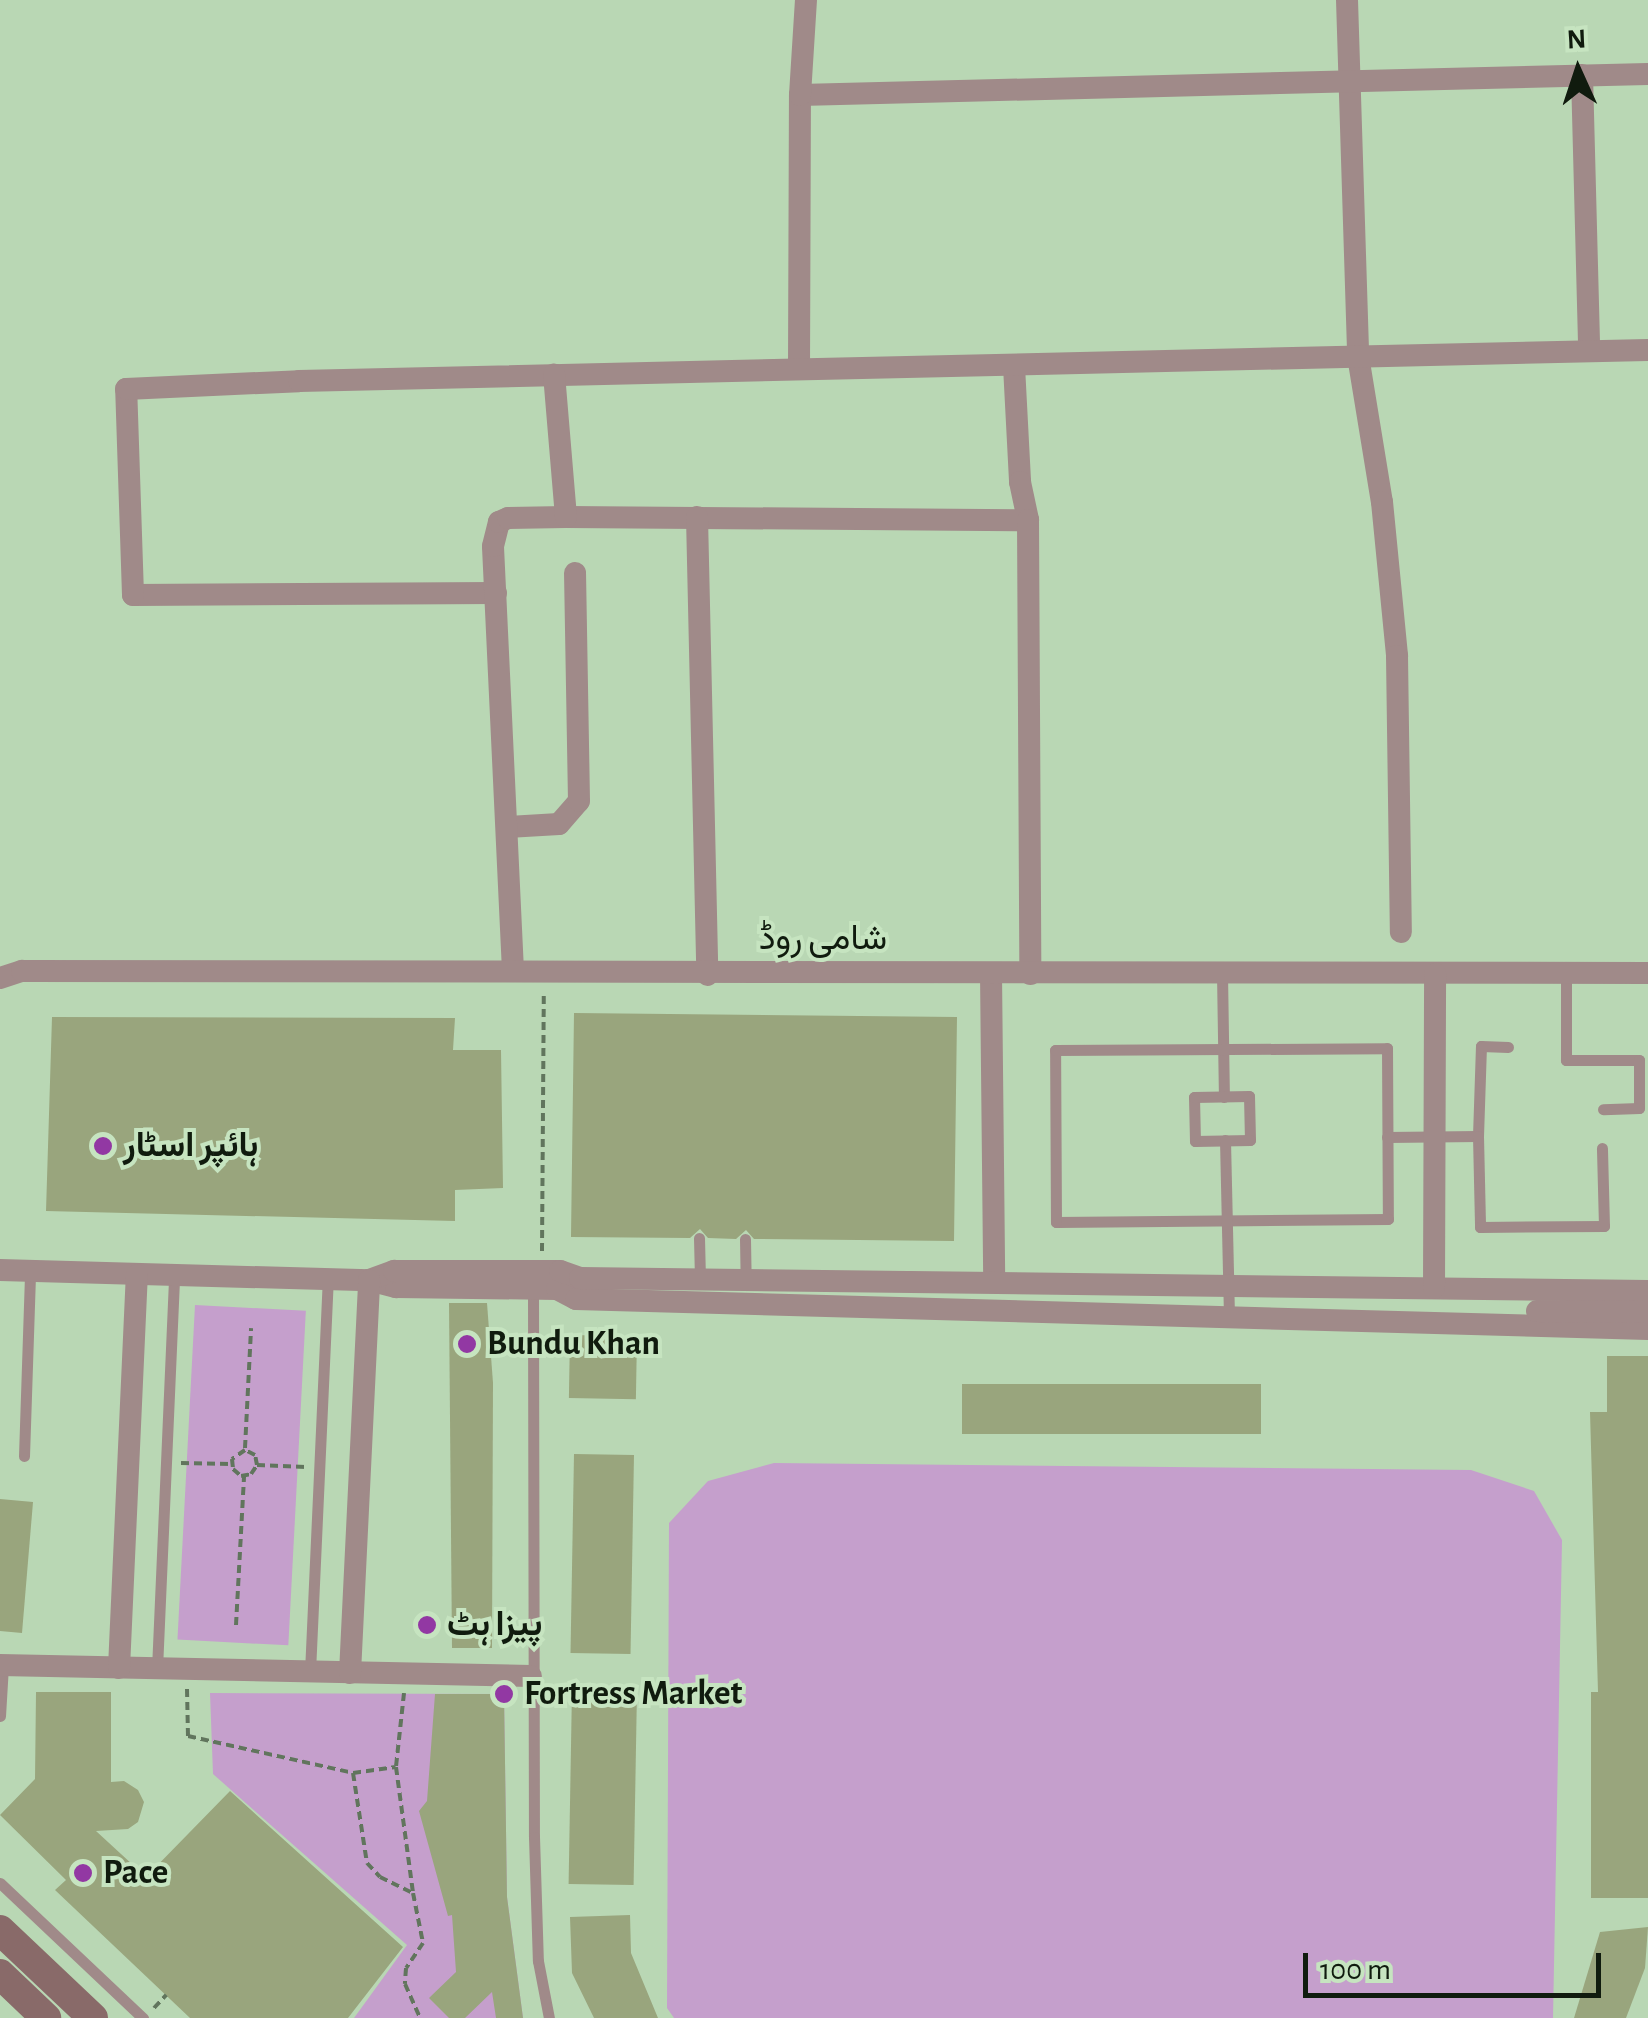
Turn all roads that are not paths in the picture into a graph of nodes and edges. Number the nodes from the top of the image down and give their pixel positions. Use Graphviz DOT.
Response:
graph roads {
  1 [pos="806,0"];
  2 [pos="1347,0"];
  3 [pos="1648,74"];
  4 [pos="1582,75"];
  5 [pos="1349,82"];
  6 [pos="800,95"];
  7 [pos="1589,349"];
  8 [pos="1648,350"];
  9 [pos="1358,356"];
  10 [pos="1014,366"];
  11 [pos="799,368"];
  12 [pos="554,376"];
  13 [pos="566,516"];
  14 [pos="697,517"];
  15 [pos="1028,520"];
  16 [pos="575,574"];
  17 [pos="496,593"];
  18 [pos="507,827"];
  19 [pos="1401,932"];
  20 [pos="514,971"];
  21 [pos="992,973"];
  22 [pos="1222,973"];
  23 [pos="1648,973"];
  24 [pos="1030,974"];
  25 [pos="1436,974"];
  26 [pos="1566,974"];
  27 [pos="706,975"];
  28 [pos="0,978"];
  29 [pos="1508,1047"];
  30 [pos="1223,1049"];
  31 [pos="1224,1097"];
  32 [pos="1603,1109"];
  33 [pos="1436,1136"];
  34 [pos="1478,1136"];
  35 [pos="1387,1137"];
  36 [pos="1225,1140"];
  37 [pos="1602,1148"];
  38 [pos="1227,1220"];
  39 [pos="699,1238"];
  40 [pos="745,1239"];
  41 [pos="0,1270"];
  42 [pos="30,1271"];
  43 [pos="137,1275"];
  44 [pos="174,1275"];
  45 [pos="700,1278"];
  46 [pos="746,1278"];
  47 [pos="328,1279"];
  48 [pos="914,1279"];
  49 [pos="369,1280"];
  50 [pos="537,1280"];
  51 [pos="994,1281"];
  52 [pos="1228,1285"];
  53 [pos="1648,1291"];
  54 [pos="1445,1295"];
  55 [pos="914,1306"];
  56 [pos="1648,1312"];
  57 [pos="1228,1318"];
  58 [pos="1346,1321"];
  59 [pos="1648,1329"];
  60 [pos="24,1456"];
  61 [pos="1,1666"];
  62 [pos="119,1668"];
  63 [pos="157,1670"];
  64 [pos="310,1672"];
  65 [pos="350,1673"];
  66 [pos="531,1676"];
  67 [pos="0,1716"];
  68 [pos="0,1883"];
  69 [pos="0,1930"];
  70 [pos="0,1974"];
  71 [pos="46,2018"];
  72 [pos="93,2018"];
  73 [pos="143,2018"];
  74 [pos="549,2018"];
  1 -- 6 [label="street"];
  2 -- 5 [label="street"];
  3 -- 4 [label="street"];
  4 -- 5 [label="street"];
  4 -- 7 [label="street"];
  5 -- 6 [label="street"];
  5 -- 9 [label="street"];
  6 -- 11 [label="street"];
  7 -- 8 [label="street"];
  7 -- 9 [label="street"];
  9 -- 10 [label="street"];
  9 -- 19 [label="street"];
  10 -- 11 [label="street"];
  10 -- 15 [label="street"];
  11 -- 12 [label="street"];
  12 -- 13 [label="street"];
  12 -- 17 [label="street"];
  13 -- 14 [label="street"];
  13 -- 17 [label="street"];
  14 -- 15 [label="street"];
  14 -- 27 [label="street"];
  15 -- 24 [label="street"];
  16 -- 18 [label="street"];
  17 -- 18 [label="street"];
  18 -- 20 [label="street"];
  20 -- 27 [label="street, شامی روڈ"];
  20 -- 28 [label="street, شامی روڈ"];
  21 -- 24 [label="street, شامی روڈ"];
  21 -- 27 [label="street, شامی روڈ"];
  21 -- 51 [label="street"];
  22 -- 24 [label="street, شامی روڈ"];
  22 -- 25 [label="street, شامی روڈ"];
  22 -- 30 [label="lane"];
  23 -- 26 [label="street, شامی روڈ"];
  25 -- 26 [label="street, شامی روڈ"];
  25 -- 33 [label="street"];
  26 -- 32 [label="lane"];
  29 -- 34 [label="lane"];
  30 -- 31 [label="lane"];
  30 -- 35 [label="lane"];
  30 -- 38 [label="lane"];
  31 -- 36 [label="lane"];
  31 -- 36 [label="lane"];
  33 -- 34 [label="lane"];
  33 -- 35 [label="lane"];
  33 -- 54 [label="street"];
  34 -- 37 [label="lane"];
  35 -- 38 [label="lane"];
  36 -- 38 [label="lane"];
  38 -- 52 [label="lane"];
  39 -- 45 [label="lane"];
  40 -- 46 [label="lane"];
  41 -- 42 [label="street"];
  42 -- 43 [label="street"];
  42 -- 60 [label="lane"];
  43 -- 44 [label="street"];
  43 -- 62 [label="street"];
  44 -- 47 [label="street"];
  44 -- 63 [label="lane"];
  45 -- 46 [label="street"];
  45 -- 50 [label="street"];
  46 -- 48 [label="street"];
  47 -- 49 [label="street"];
  47 -- 64 [label="lane"];
  48 -- 51 [label="street"];
  48 -- 55 [label="street"];
  49 -- 50 [label="street"];
  49 -- 65 [label="street"];
  50 -- 55 [label="street"];
  50 -- 66 [label="lane"];
  51 -- 52 [label="street"];
  52 -- 54 [label="street"];
  52 -- 57 [label="lane"];
  53 -- 54 [label="street"];
  54 -- 56 [label="street"];
  54 -- 58 [label="street"];
  55 -- 57 [label="street"];
  57 -- 58 [label="street"];
  58 -- 59 [label="street"];
  61 -- 62 [label="street"];
  61 -- 67 [label="lane"];
  62 -- 63 [label="street"];
  63 -- 64 [label="street"];
  64 -- 65 [label="street"];
  65 -- 66 [label="street"];
  66 -- 74 [label="lane"];
  68 -- 73 [label="lane"];
  69 -- 72 [label="main road"];
  70 -- 71 [label="main road"];
}
